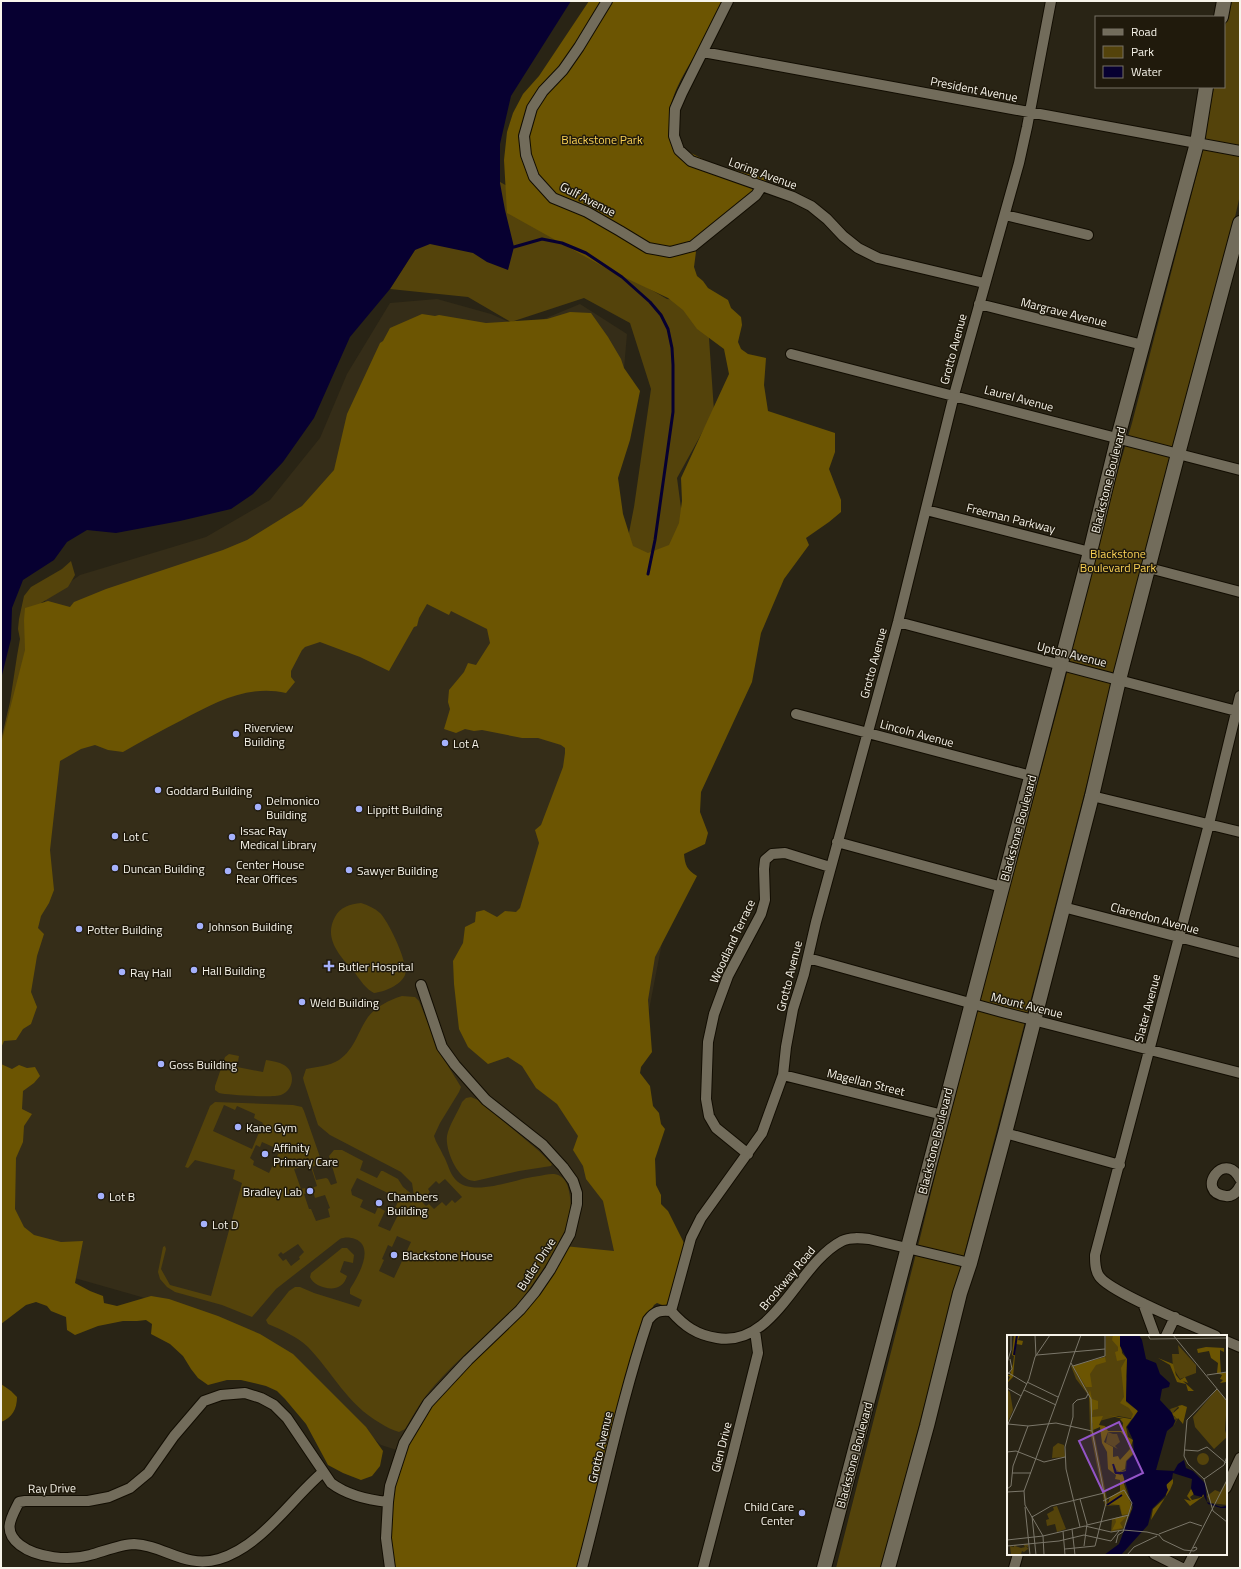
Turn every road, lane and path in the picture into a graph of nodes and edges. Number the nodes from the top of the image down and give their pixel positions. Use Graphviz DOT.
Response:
graph roads {
  1 [pos="606,1"];
  2 [pos="728,1"];
  3 [pos="1051,1"];
  4 [pos="1224,1"];
  5 [pos="1221,16"];
  6 [pos="703,52"];
  7 [pos="1206,88"];
  8 [pos="1030,112"];
  9 [pos="1197,144"];
  10 [pos="1240,152"];
  11 [pos="762,186"];
  12 [pos="1005,215"];
  13 [pos="1240,223"];
  14 [pos="1088,235"];
  15 [pos="984,283"];
  16 [pos="979,304"];
  17 [pos="1143,345"];
  18 [pos="791,354"];
  19 [pos="954,395"];
  20 [pos="1118,437"];
  21 [pos="1178,454"];
  22 [pos="1240,470"];
  23 [pos="926,510"];
  24 [pos="1090,552"];
  25 [pos="1149,568"];
  26 [pos="1240,592"];
  27 [pos="898,622"];
  28 [pos="1060,665"];
  29 [pos="1119,680"];
  30 [pos="1240,696"];
  31 [pos="1238,711"];
  32 [pos="796,714"];
  33 [pos="867,733"];
  34 [pos="1031,776"];
  35 [pos="1092,796"];
  36 [pos="1209,824"];
  37 [pos="1240,832"];
  38 [pos="837,842"];
  39 [pos="830,867"];
  40 [pos="1002,887"];
  41 [pos="1063,908"];
  42 [pos="1179,938"];
  43 [pos="1240,953"];
  44 [pos="808,958"];
  45 [pos="420,985"];
  46 [pos="971,1004"];
  47 [pos="1034,1020"];
  48 [pos="1149,1050"];
  49 [pos="1240,1073"];
  50 [pos="783,1075"];
  51 [pos="942,1115"];
  52 [pos="1004,1132"];
  53 [pos="748,1154"];
  54 [pos="1120,1165"];
  55 [pos="1240,1179"];
  56 [pos="1240,1186"];
  57 [pos="908,1248"];
  58 [pos="970,1264"];
  59 [pos="1143,1303"];
  60 [pos="671,1311"];
  61 [pos="1175,1317"];
  62 [pos="755,1331"];
  63 [pos="1155,1335"];
  64 [pos="1166,1335"];
  65 [pos="1214,1335"];
  66 [pos="1227,1341"];
  67 [pos="1240,1347"];
  68 [pos="1240,1458"];
  69 [pos="1230,1468"];
  70 [pos="323,1472"];
  71 [pos="1227,1483"];
  72 [pos="388,1502"];
  73 [pos="1018,1555"];
  74 [pos="1156,1555"];
  75 [pos="1194,1555"];
  76 [pos="390,1568"];
  77 [pos="582,1568"];
  78 [pos="703,1568"];
  79 [pos="824,1568"];
  80 [pos="888,1568"];
  81 [pos="1014,1568"];
  82 [pos="1182,1568"];
  83 [pos="1188,1568"];
  1 -- 11 [label="street, Gulf Avenue"];
  2 -- 6 [label="street, Loring Avenue"];
  3 -- 8 [label="street, Grotto Avenue"];
  4 -- 5 [label="main road"];
  6 -- 8 [label="street, President Avenue"];
  6 -- 11 [label="street, Loring Avenue"];
  7 -- 9 [label="main road, Blackstone Boulevard"];
  8 -- 9 [label="street, President Avenue"];
  8 -- 12 [label="street, Grotto Avenue"];
  9 -- 10 [label="street, President Avenue"];
  9 -- 17 [label="main road, Blackstone Boulevard"];
  11 -- 15 [label="street, Loring Avenue"];
  12 -- 14 [label="street"];
  12 -- 15 [label="street, Grotto Avenue"];
  13 -- 21 [label="main road"];
  15 -- 16 [label="street, Grotto Avenue"];
  16 -- 17 [label="street, Margrave Avenue"];
  16 -- 19 [label="street, Grotto Avenue"];
  17 -- 20 [label="main road, Blackstone Boulevard"];
  18 -- 19 [label="street, Laurel Avenue"];
  19 -- 20 [label="street, Laurel Avenue"];
  19 -- 23 [label="street, Grotto Avenue"];
  20 -- 21 [label="street, Laurel Avenue"];
  20 -- 24 [label="main road, Blackstone Boulevard"];
  21 -- 22 [label="street, Laurel Avenue"];
  21 -- 25 [label="main road"];
  23 -- 24 [label="street, Freeman Parkway"];
  23 -- 27 [label="street, Grotto Avenue"];
  24 -- 28 [label="main road, Blackstone Boulevard"];
  25 -- 26 [label="street"];
  25 -- 29 [label="main road"];
  27 -- 28 [label="street, Upton Avenue"];
  27 -- 33 [label="street, Grotto Avenue"];
  28 -- 29 [label="street, Upton Avenue"];
  28 -- 34 [label="main road, Blackstone Boulevard"];
  29 -- 31 [label="street, Upton Avenue"];
  29 -- 35 [label="main road"];
  30 -- 31 [label="street, Slater Avenue"];
  31 -- 36 [label="street, Slater Avenue"];
  32 -- 33 [label="street, Lincoln Avenue"];
  33 -- 34 [label="street, Lincoln Avenue"];
  33 -- 38 [label="street, Grotto Avenue"];
  34 -- 40 [label="main road, Blackstone Boulevard"];
  35 -- 36 [label="street"];
  35 -- 41 [label="main road"];
  36 -- 37 [label="street"];
  36 -- 42 [label="street, Slater Avenue"];
  38 -- 39 [label="street, Grotto Avenue"];
  38 -- 40 [label="street"];
  39 -- 44 [label="street, Grotto Avenue"];
  39 -- 53 [label="street, Woodland Terrace"];
  40 -- 46 [label="main road, Blackstone Boulevard"];
  41 -- 42 [label="street, Clarendon Avenue"];
  41 -- 47 [label="main road"];
  42 -- 43 [label="street, Clarendon Avenue"];
  42 -- 48 [label="street, Slater Avenue"];
  44 -- 46 [label="street, Mount Avenue"];
  44 -- 50 [label="street, Grotto Avenue"];
  45 -- 72 [label="street, Butler Drive"];
  46 -- 47 [label="street, Mount Avenue"];
  46 -- 51 [label="main road, Blackstone Boulevard"];
  47 -- 48 [label="street, Mount Avenue"];
  47 -- 52 [label="main road"];
  48 -- 49 [label="street, Mount Avenue"];
  48 -- 54 [label="street, Slater Avenue"];
  50 -- 51 [label="street, Magellan Street"];
  50 -- 53 [label="street, Grotto Avenue"];
  51 -- 57 [label="main road, Blackstone Boulevard"];
  52 -- 54 [label="street"];
  52 -- 58 [label="main road"];
  53 -- 60 [label="street, Grotto Avenue"];
  54 -- 59 [label="street, Slater Avenue"];
  55 -- 56 [label="street"];
  57 -- 58 [label="street, Brookway Road"];
  57 -- 62 [label="street, Brookway Road"];
  57 -- 79 [label="main road, Blackstone Boulevard"];
  58 -- 80 [label="main road"];
  59 -- 61 [label="street, Slater Avenue"];
  59 -- 63 [label="street"];
  60 -- 62 [label="street, Brookway Road"];
  60 -- 77 [label="street, Grotto Avenue"];
  61 -- 64 [label="street"];
  61 -- 65 [label="street, Slater Avenue"];
  62 -- 78 [label="street, Glen Drive"];
  66 -- 67 [label="street"];
  68 -- 69 [label="street"];
  69 -- 71 [label="street"];
  70 -- 70 [label="street, Ray Drive"];
  70 -- 72 [label="street, Ray Drive"];
  72 -- 76 [label="street, Butler Drive"];
  73 -- 81 [label="street"];
  74 -- 82 [label="street"];
  75 -- 83 [label="street"];
}
